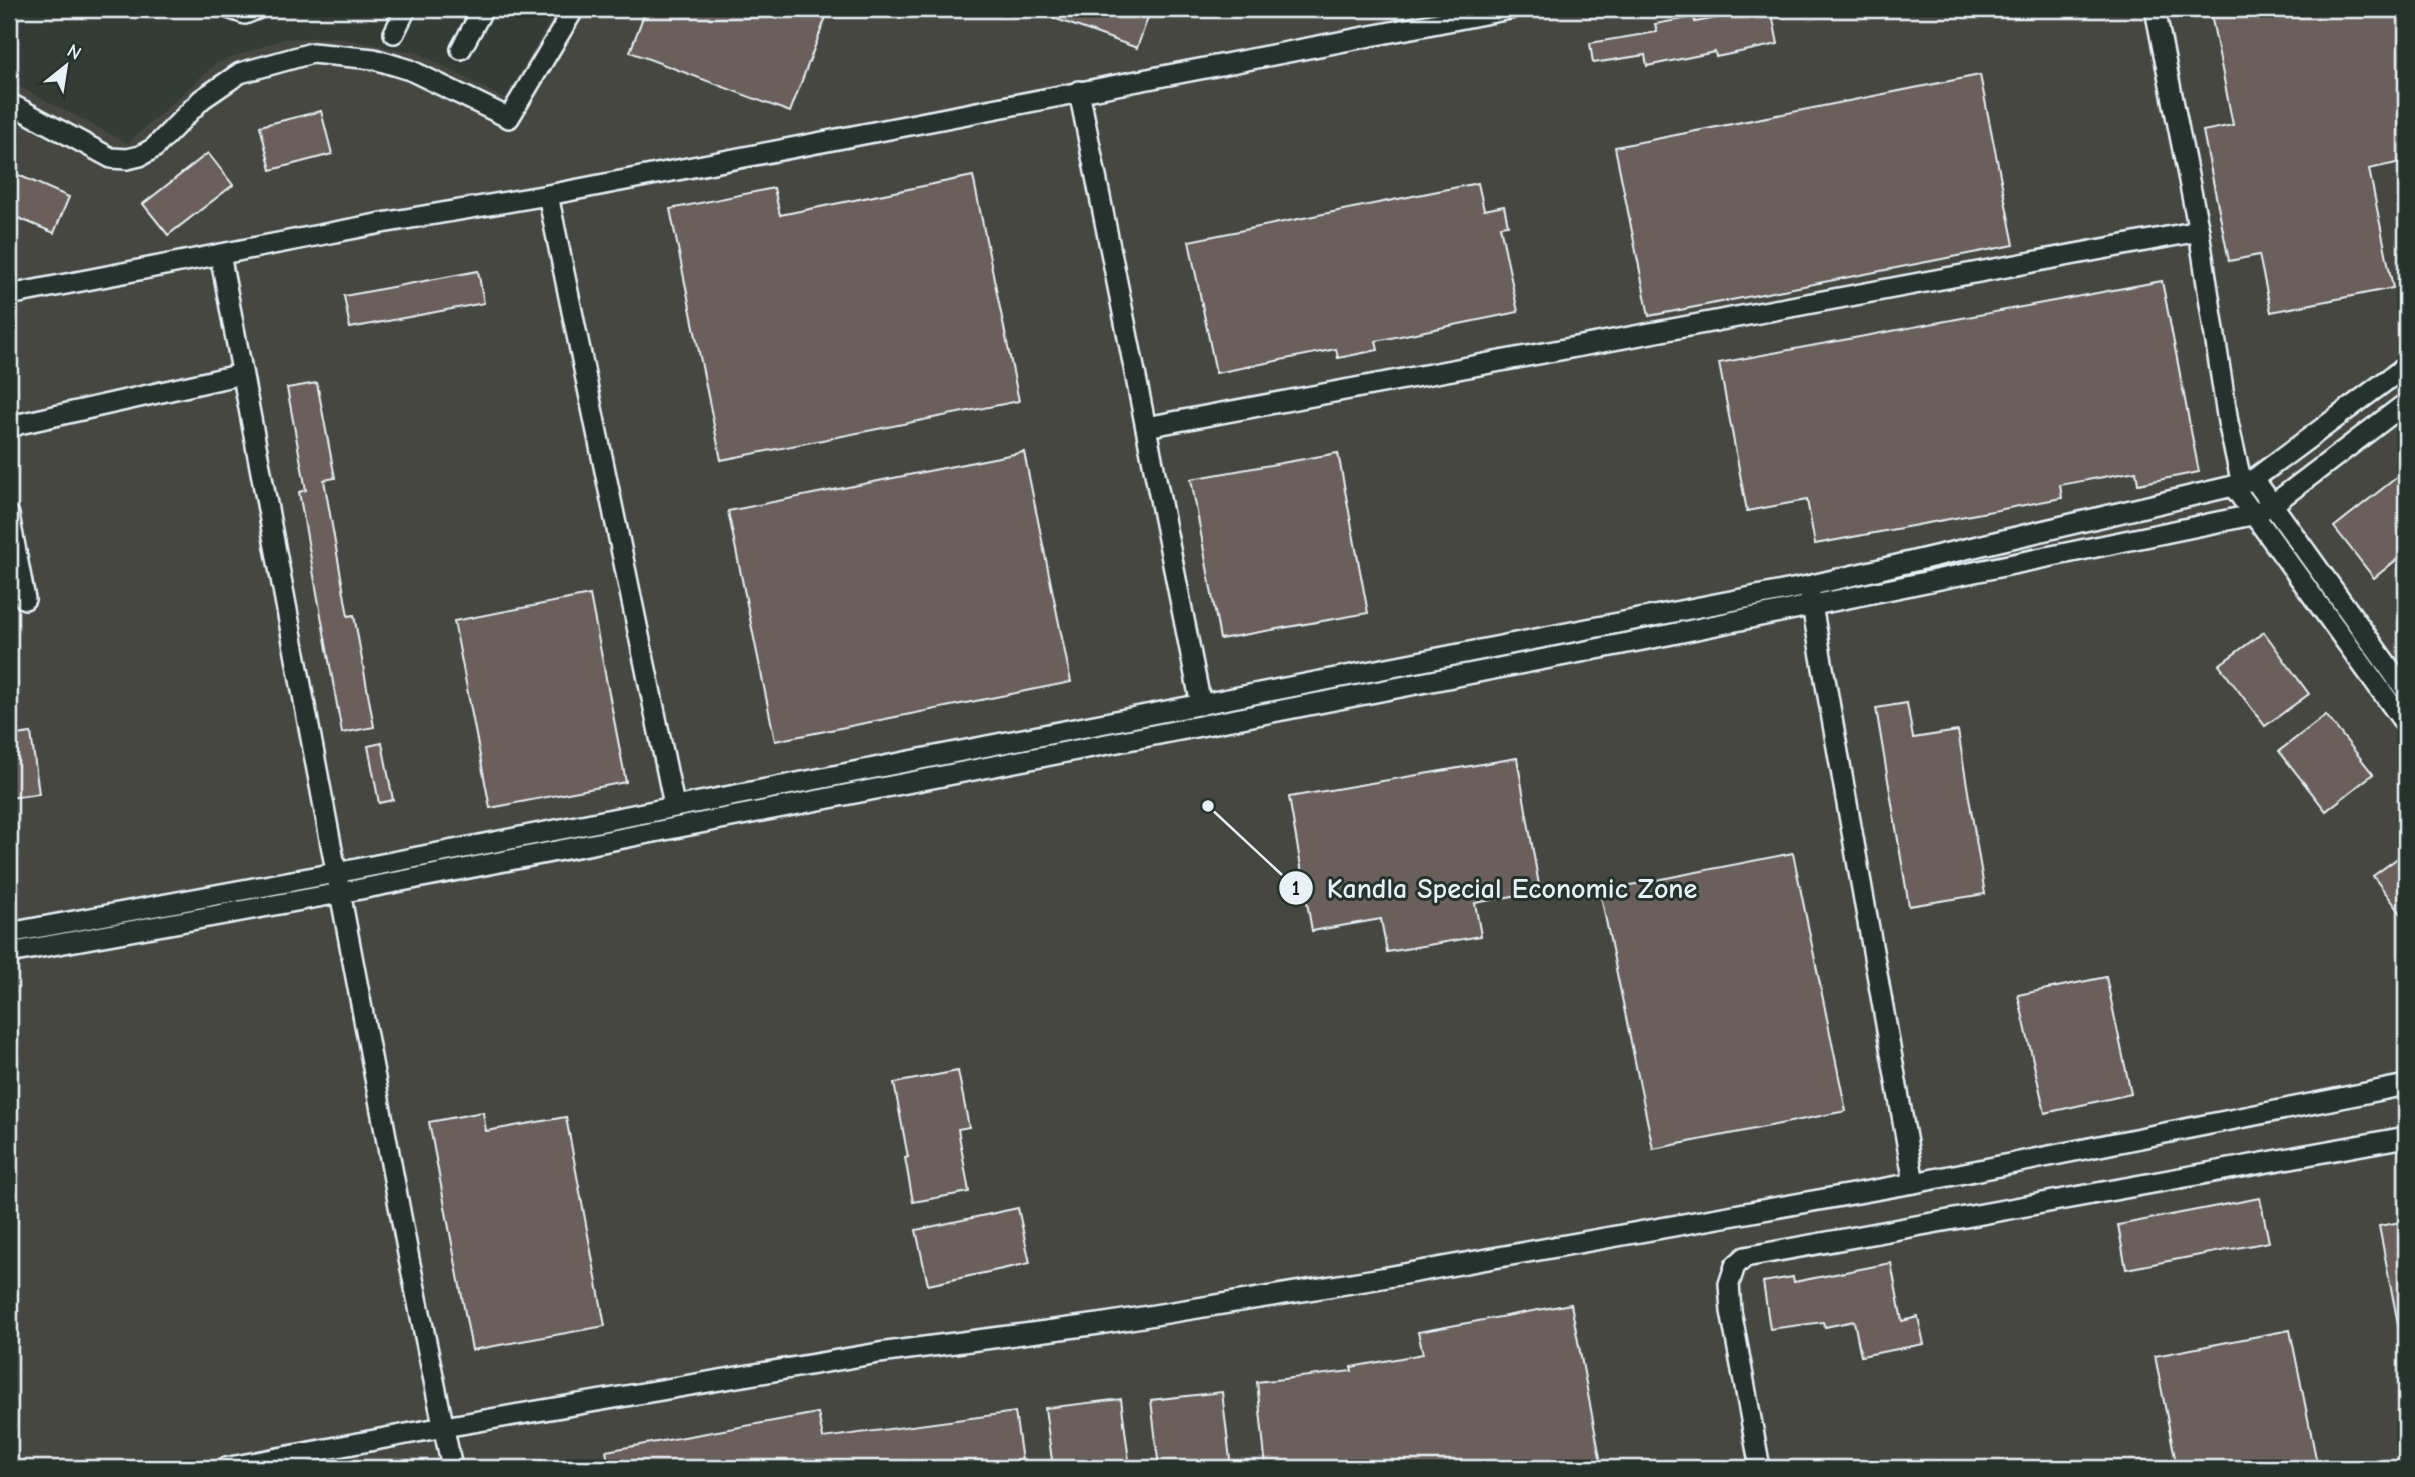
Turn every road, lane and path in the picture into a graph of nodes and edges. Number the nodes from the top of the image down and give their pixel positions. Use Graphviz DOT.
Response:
graph roads {
  1 [pos="231,9"];
  2 [pos="257,9"];
  3 [pos="406,9"];
  4 [pos="483,9"];
  5 [pos="574,9"];
  6 [pos="1510,9"];
  7 [pos="2155,9"];
  8 [pos="394,33"];
  9 [pos="461,49"];
  10 [pos="1079,91"];
  11 [pos="9,103"];
  12 [pos="548,195"];
  13 [pos="2199,231"];
  14 [pos="220,254"];
  15 [pos="9,295"];
  16 [pos="2406,366"];
  17 [pos="242,374"];
  18 [pos="2406,404"];
  19 [pos="1146,427"];
  20 [pos="9,429"];
  21 [pos="2243,483"];
  22 [pos="2273,505"];
  23 [pos="2252,515"];
  24 [pos="9,516"];
  25 [pos="1808,586"];
  26 [pos="25,598"];
  27 [pos="1813,606"];
  28 [pos="2406,691"];
  29 [pos="1201,705"];
  30 [pos="2406,725"];
  31 [pos="674,805"];
  32 [pos="336,873"];
  33 [pos="340,893"];
  34 [pos="9,933"];
  35 [pos="9,953"];
  36 [pos="2406,1085"];
  37 [pos="2406,1137"];
  38 [pos="1914,1182"];
  39 [pos="444,1427"];
  40 [pos="225,1468"];
  41 [pos="452,1468"];
  42 [pos="1760,1468"];
  1 -- 2 [label="street"];
  3 -- 8 [label="street"];
  4 -- 9 [label="street"];
  5 -- 11 [label="street"];
  6 -- 10 [label="street"];
  7 -- 13 [label="street"];
  10 -- 12 [label="street"];
  10 -- 19 [label="street"];
  12 -- 14 [label="street"];
  12 -- 31 [label="street"];
  13 -- 19 [label="street"];
  13 -- 21 [label="street"];
  14 -- 15 [label="street"];
  14 -- 17 [label="street"];
  16 -- 21 [label="street"];
  17 -- 20 [label="street"];
  17 -- 32 [label="street"];
  18 -- 22 [label="street"];
  19 -- 29 [label="street"];
  21 -- 22 [label="street"];
  21 -- 23 [label="street"];
  21 -- 25 [label="street"];
  22 -- 23 [label="street"];
  22 -- 28 [label="street"];
  23 -- 27 [label="street"];
  23 -- 30 [label="street"];
  24 -- 26 [label="street"];
  25 -- 27 [label="street"];
  25 -- 29 [label="street"];
  27 -- 33 [label="street"];
  27 -- 38 [label="street"];
  29 -- 31 [label="street"];
  31 -- 32 [label="street"];
  32 -- 33 [label="street"];
  32 -- 34 [label="street"];
  33 -- 35 [label="street"];
  33 -- 39 [label="street"];
  36 -- 38 [label="street"];
  37 -- 42 [label="street"];
  38 -- 39 [label="street"];
  39 -- 40 [label="street"];
  39 -- 41 [label="street"];
}
